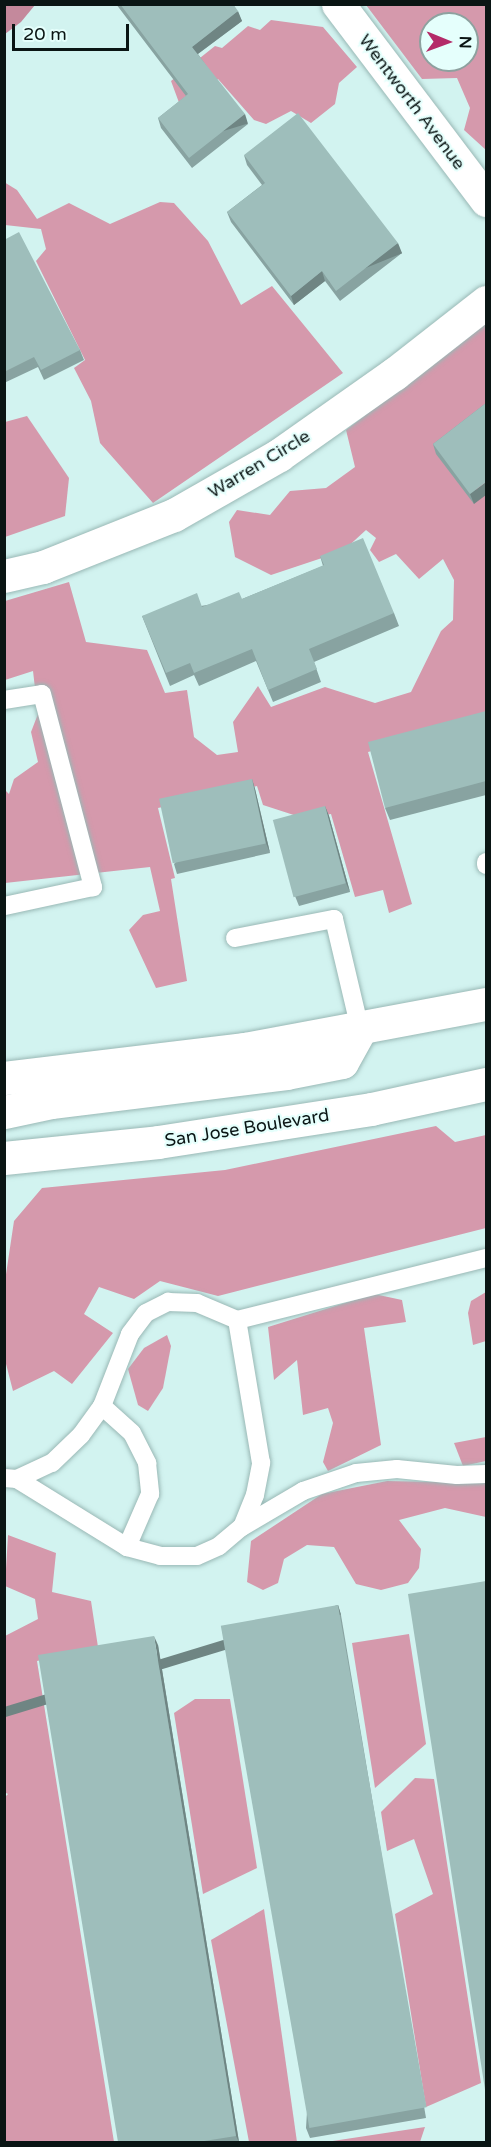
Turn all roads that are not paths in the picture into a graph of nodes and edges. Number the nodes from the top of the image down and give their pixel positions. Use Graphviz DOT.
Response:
graph roads {
  1 [pos="338,4"];
  2 [pos="486,200"];
  3 [pos="486,302"];
  4 [pos="4,576"];
  5 [pos="4,700"];
  6 [pos="4,906"];
  7 [pos="235,938"];
  8 [pos="486,1004"];
  9 [pos="360,1029"];
  10 [pos="4,1078"];
  11 [pos="486,1084"];
  12 [pos="4,1112"];
  13 [pos="4,1158"];
  14 [pos="486,1258"];
  15 [pos="237,1320"];
  16 [pos="102,1406"];
  17 [pos="486,1474"];
  18 [pos="11,1479"];
  19 [pos="242,1527"];
  20 [pos="127,1547"];
  1 -- 2 [label="main road, Wentworth Avenue"];
  3 -- 4 [label="main road, Warren Circle"];
  5 -- 6 [label="lane"];
  7 -- 9 [label="lane"];
  8 -- 9 [label="main road"];
  9 -- 10 [label="main road"];
  9 -- 12 [label="main road"];
  11 -- 13 [label="main road, San Jose Boulevard"];
  14 -- 15 [label="lane"];
  15 -- 16 [label="lane"];
  15 -- 19 [label="lane"];
  16 -- 18 [label="lane"];
  16 -- 20 [label="lane"];
  17 -- 19 [label="lane"];
  18 -- 20 [label="lane"];
  19 -- 20 [label="lane"];
}
